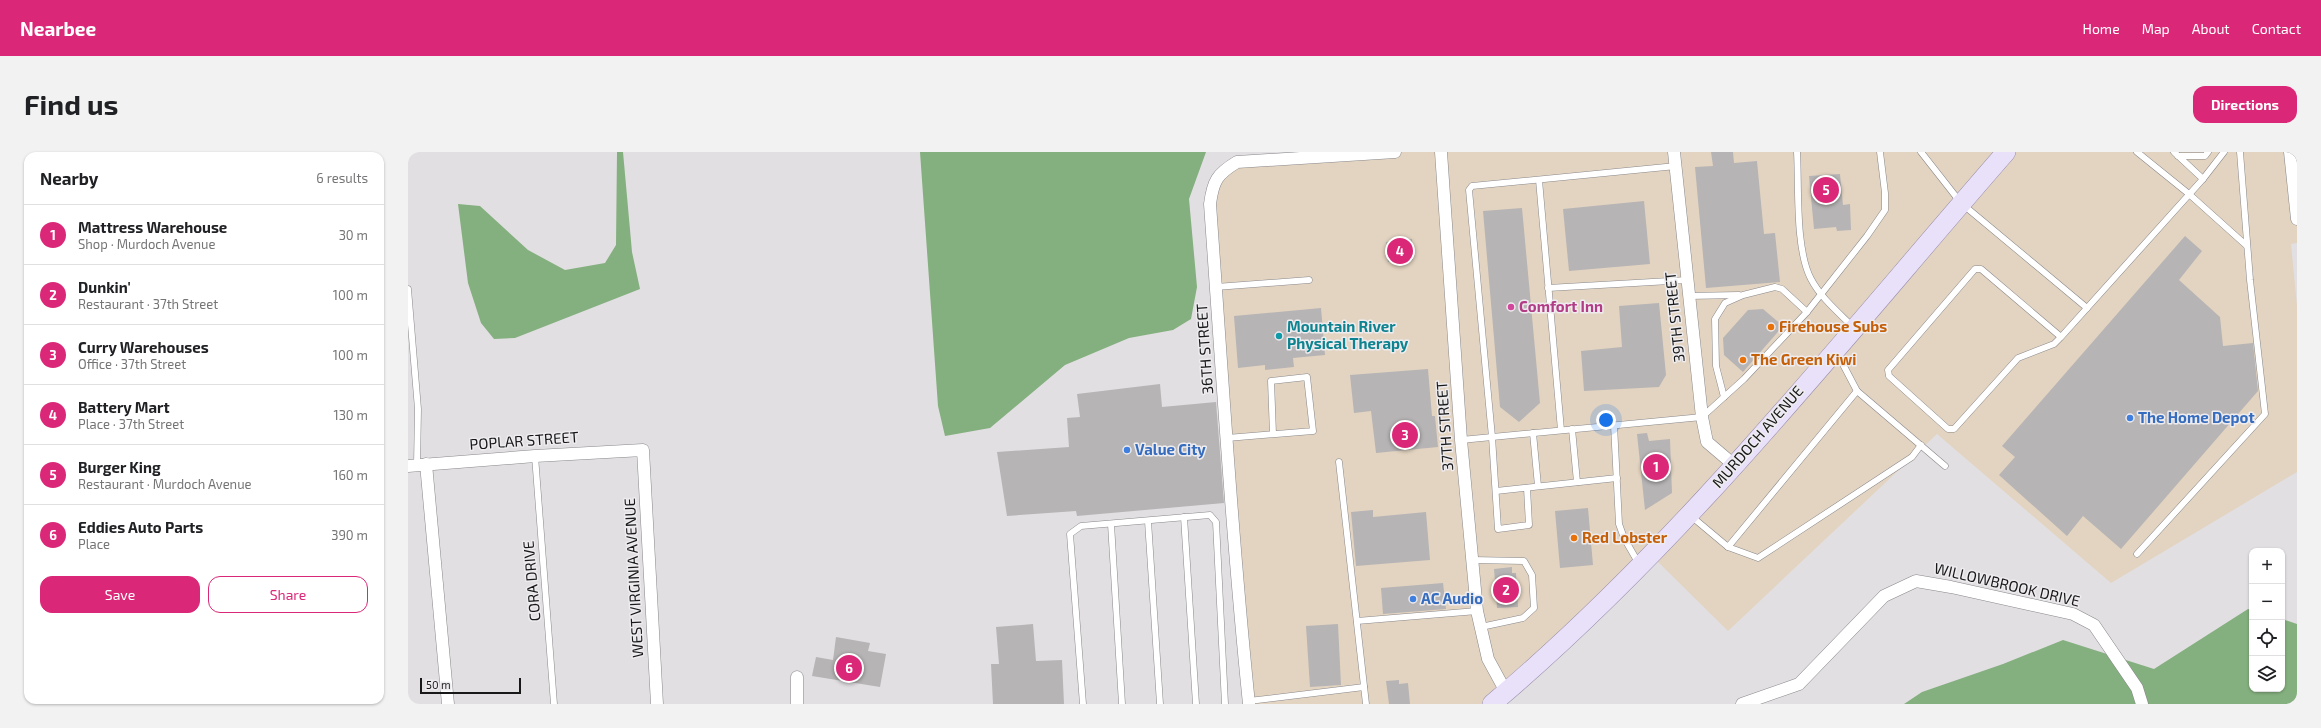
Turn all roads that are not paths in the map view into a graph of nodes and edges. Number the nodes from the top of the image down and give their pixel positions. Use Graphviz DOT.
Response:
graph roads {
  1 [pos="1395,152"];
  2 [pos="1441,152"];
  3 [pos="1674,152"];
  4 [pos="1797,152"];
  5 [pos="1880,152"];
  6 [pos="1921,152"];
  7 [pos="2006,152"];
  8 [pos="2136,152"];
  9 [pos="2208,152"];
  10 [pos="2224,152"];
  11 [pos="2240,152"];
  12 [pos="2290,152"];
  13 [pos="2176,154"];
  14 [pos="1676,166"];
  15 [pos="2202,179"];
  16 [pos="1539,180"];
  17 [pos="2189,194"];
  18 [pos="1961,203"];
  19 [pos="2297,219"];
  20 [pos="2247,246"];
  21 [pos="1309,280"];
  22 [pos="1687,280"];
  23 [pos="1216,287"];
  24 [pos="1548,288"];
  25 [pos="408,289"];
  26 [pos="1743,295"];
  27 [pos="1688,296"];
  28 [pos="1821,296"];
  29 [pos="2087,308"];
  30 [pos="1808,312"];
  31 [pos="1854,329"];
  32 [pos="2061,337"];
  33 [pos="1835,350"];
  34 [pos="1857,391"];
  35 [pos="1724,397"];
  36 [pos="1702,417"];
  37 [pos="1614,425"];
  38 [pos="1572,429"];
  39 [pos="1561,430"];
  40 [pos="1533,433"];
  41 [pos="1273,434"];
  42 [pos="1492,437"];
  43 [pos="1227,438"];
  44 [pos="1461,440"];
  45 [pos="1921,445"];
  46 [pos="642,450"];
  47 [pos="535,456"];
  48 [pos="1339,462"];
  49 [pos="417,465"];
  50 [pos="1734,466"];
  51 [pos="1945,466"];
  52 [pos="1617,478"];
  53 [pos="1577,482"];
  54 [pos="1538,486"];
  55 [pos="1527,488"];
  56 [pos="1496,491"];
  57 [pos="1689,514"];
  58 [pos="1184,517"];
  59 [pos="1148,521"];
  60 [pos="1111,524"];
  61 [pos="1728,547"];
  62 [pos="2137,554"];
  63 [pos="1472,560"];
  64 [pos="1641,566"];
  65 [pos="1477,612"];
  66 [pos="1357,621"];
  67 [pos="1481,627"];
  68 [pos="797,677"];
  69 [pos="1364,687"];
  70 [pos="1506,692"];
  71 [pos="1249,702"];
  72 [pos="448,704"];
  73 [pos="554,704"];
  74 [pos="657,704"];
  75 [pos="797,704"];
  76 [pos="1083,704"];
  77 [pos="1122,704"];
  78 [pos="1160,704"];
  79 [pos="1196,704"];
  80 [pos="1225,704"];
  81 [pos="1366,704"];
  82 [pos="1492,704"];
  83 [pos="1742,704"];
  84 [pos="2142,704"];
  1 -- 23 [label="street, 36TH STREET"];
  2 -- 44 [label="street, 37TH STREET"];
  3 -- 14 [label="street, 39TH STREET"];
  4 -- 28 [label="lane"];
  5 -- 28 [label="lane"];
  6 -- 18 [label="lane"];
  7 -- 18 [label="main road, MURDOCH AVENUE"];
  8 -- 17 [label="lane"];
  9 -- 13 [label="lane"];
  10 -- 15 [label="lane"];
  11 -- 20 [label="lane"];
  12 -- 19 [label="street"];
  13 -- 15 [label="lane"];
  14 -- 16 [label="lane"];
  14 -- 22 [label="street, 39TH STREET"];
  15 -- 17 [label="lane"];
  16 -- 24 [label="lane"];
  16 -- 42 [label="lane"];
  17 -- 20 [label="lane"];
  17 -- 29 [label="lane"];
  18 -- 29 [label="lane"];
  18 -- 31 [label="main road, MURDOCH AVENUE"];
  20 -- 62 [label="lane"];
  21 -- 23 [label="lane"];
  22 -- 24 [label="lane"];
  22 -- 27 [label="street, 39TH STREET"];
  23 -- 43 [label="street, 36TH STREET"];
  24 -- 39 [label="lane"];
  25 -- 49 [label="lane"];
  26 -- 27 [label="lane"];
  26 -- 30 [label="lane"];
  26 -- 35 [label="lane"];
  27 -- 36 [label="street, 39TH STREET"];
  28 -- 30 [label="lane"];
  28 -- 31 [label="lane"];
  29 -- 32 [label="lane"];
  30 -- 35 [label="lane"];
  31 -- 33 [label="main road, MURDOCH AVENUE"];
  32 -- 32 [label="lane"];
  33 -- 34 [label="lane"];
  33 -- 50 [label="main road, MURDOCH AVENUE"];
  34 -- 45 [label="lane"];
  34 -- 61 [label="lane"];
  35 -- 36 [label="lane"];
  36 -- 37 [label="lane"];
  36 -- 50 [label="street, 39TH STREET"];
  37 -- 38 [label="lane"];
  37 -- 52 [label="lane"];
  38 -- 39 [label="lane"];
  38 -- 53 [label="lane"];
  39 -- 40 [label="lane"];
  40 -- 42 [label="lane"];
  40 -- 54 [label="lane"];
  41 -- 41 [label="lane"];
  41 -- 43 [label="lane"];
  42 -- 44 [label="lane"];
  42 -- 56 [label="lane"];
  43 -- 71 [label="street, 36TH STREET"];
  44 -- 63 [label="street, 37TH STREET"];
  45 -- 51 [label="lane"];
  45 -- 61 [label="lane"];
  46 -- 47 [label="street, POPLAR STREET"];
  46 -- 74 [label="street, WEST VIRGINIA AVENUE"];
  47 -- 49 [label="street, POPLAR STREET"];
  47 -- 73 [label="lane, CORA DRIVE"];
  48 -- 66 [label="lane"];
  49 -- 72 [label="street"];
  50 -- 57 [label="main road, MURDOCH AVENUE"];
  52 -- 53 [label="lane"];
  52 -- 64 [label="lane"];
  53 -- 54 [label="lane"];
  54 -- 55 [label="lane"];
  55 -- 56 [label="lane"];
  55 -- 56 [label="lane"];
  57 -- 61 [label="lane"];
  57 -- 64 [label="main road, MURDOCH AVENUE"];
  58 -- 59 [label="lane"];
  58 -- 79 [label="lane"];
  58 -- 80 [label="lane"];
  59 -- 60 [label="lane"];
  59 -- 78 [label="lane"];
  60 -- 76 [label="lane"];
  60 -- 77 [label="lane"];
  63 -- 65 [label="street, 37TH STREET"];
  63 -- 67 [label="lane"];
  64 -- 70 [label="main road, MURDOCH AVENUE"];
  65 -- 66 [label="lane"];
  65 -- 67 [label="street, 37TH STREET"];
  66 -- 69 [label="lane"];
  67 -- 70 [label="street, 37TH STREET"];
  68 -- 75 [label="street"];
  69 -- 71 [label="lane"];
  69 -- 81 [label="lane"];
  70 -- 82 [label="main road, MURDOCH AVENUE"];
  83 -- 84 [label="street, WILLOWBROOK DRIVE"];
}
